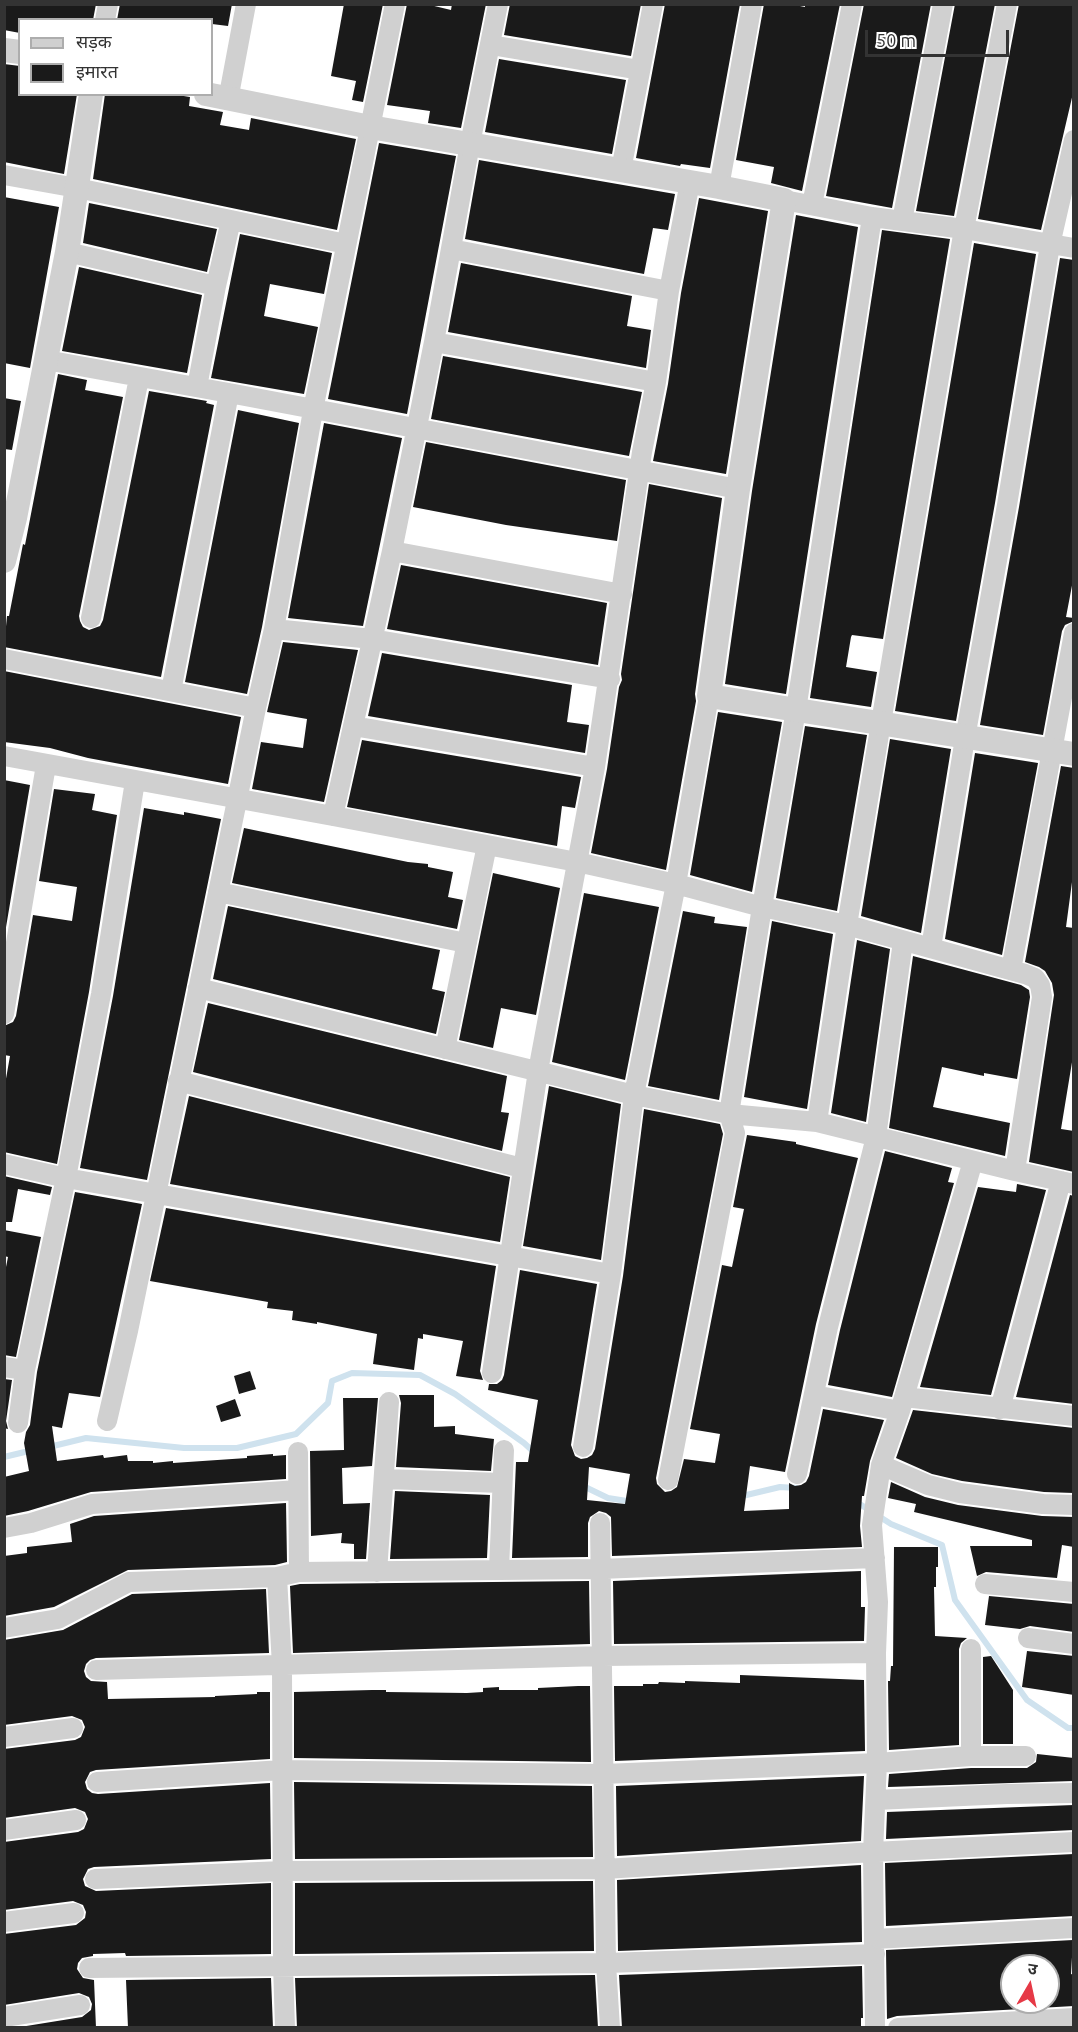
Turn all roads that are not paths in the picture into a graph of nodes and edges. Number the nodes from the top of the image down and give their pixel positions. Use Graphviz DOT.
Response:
graph roads {
  1 [pos="246,4"];
  2 [pos="395,4"];
  3 [pos="498,4"];
  4 [pos="653,4"];
  5 [pos="752,4"];
  6 [pos="852,4"];
  7 [pos="943,4"];
  8 [pos="1008,4"];
  9 [pos="491,45"];
  10 [pos="640,70"];
  11 [pos="91,96"];
  12 [pos="217,97"];
  13 [pos="370,127"];
  14 [pos="1074,140"];
  15 [pos="470,144"];
  16 [pos="621,170"];
  17 [pos="4,175"];
  18 [pos="690,182"];
  19 [pos="719,187"];
  20 [pos="77,188"];
  21 [pos="784,200"];
  22 [pos="812,205"];
  23 [pos="872,217"];
  24 [pos="231,220"];
  25 [pos="902,221"];
  26 [pos="964,229"];
  27 [pos="346,244"];
  28 [pos="1050,245"];
  29 [pos="1074,248"];
  30 [pos="451,249"];
  31 [pos="67,252"];
  32 [pos="216,286"];
  33 [pos="669,291"];
  34 [pos="434,342"];
  35 [pos="46,360"];
  36 [pos="139,378"];
  37 [pos="656,382"];
  38 [pos="197,387"];
  39 [pos="229,393"];
  40 [pos="313,410"];
  41 [pos="416,428"];
  42 [pos="639,471"];
  43 [pos="738,489"];
  44 [pos="10,517"];
  45 [pos="392,551"];
  46 [pos="4,561"];
  47 [pos="622,594"];
  48 [pos="91,618"];
  49 [pos="274,629"];
  50 [pos="1074,633"];
  51 [pos="372,639"];
  52 [pos="4,659"];
  53 [pos="610,679"];
  54 [pos="171,691"];
  55 [pos="708,696"];
  56 [pos="256,708"];
  57 [pos="796,710"];
  58 [pos="880,724"];
  59 [pos="353,726"];
  60 [pos="964,738"];
  61 [pos="1063,752"];
  62 [pos="4,756"];
  63 [pos="46,765"];
  64 [pos="595,767"];
  65 [pos="135,781"];
  66 [pos="237,798"];
  67 [pos="333,816"];
  68 [pos="488,845"];
  69 [pos="577,862"];
  70 [pos="675,884"];
  71 [pos="218,892"];
  72 [pos="762,907"];
  73 [pos="847,925"];
  74 [pos="903,941"];
  75 [pos="466,943"];
  76 [pos="931,948"];
  77 [pos="1011,970"];
  78 [pos="198,988"];
  79 [pos="4,1014"];
  80 [pos="445,1049"];
  81 [pos="538,1071"];
  82 [pos="178,1081"];
  83 [pos="634,1095"];
  84 [pos="729,1114"];
  85 [pos="817,1122"];
  86 [pos="876,1137"];
  87 [pos="973,1161"];
  88 [pos="4,1164"];
  89 [pos="522,1168"];
  90 [pos="1015,1171"];
  91 [pos="66,1178"];
  92 [pos="1067,1182"];
  93 [pos="155,1193"];
  94 [pos="508,1256"];
  95 [pos="611,1274"];
  96 [pos="4,1367"];
  97 [pos="25,1370"];
  98 [pos="492,1373"];
  99 [pos="814,1395"];
  100 [pos="389,1402"];
  101 [pos="902,1404"];
  102 [pos="1000,1409"];
  103 [pos="1074,1416"];
  104 [pos="106,1421"];
  105 [pos="18,1423"];
  106 [pos="583,1447"];
  107 [pos="504,1450"];
  108 [pos="298,1452"];
  109 [pos="881,1465"];
  110 [pos="797,1474"];
  111 [pos="384,1479"];
  112 [pos="668,1480"];
  113 [pos="502,1483"];
  114 [pos="298,1490"];
  115 [pos="1074,1505"];
  116 [pos="600,1523"];
  117 [pos="4,1528"];
  118 [pos="874,1558"];
  119 [pos="600,1569"];
  120 [pos="499,1570"];
  121 [pos="299,1572"];
  122 [pos="377,1572"];
  123 [pos="277,1577"];
  124 [pos="985,1584"];
  125 [pos="1074,1592"];
  126 [pos="4,1628"];
  127 [pos="1028,1638"];
  128 [pos="1074,1644"];
  129 [pos="971,1649"];
  130 [pos="876,1653"];
  131 [pos="602,1656"];
  132 [pos="282,1666"];
  133 [pos="96,1670"];
  134 [pos="73,1728"];
  135 [pos="4,1737"];
  136 [pos="971,1756"];
  137 [pos="1026,1756"];
  138 [pos="877,1763"];
  139 [pos="282,1770"];
  140 [pos="603,1774"];
  141 [pos="97,1782"];
  142 [pos="1074,1793"];
  143 [pos="876,1800"];
  144 [pos="76,1820"];
  145 [pos="4,1830"];
  146 [pos="1074,1842"];
  147 [pos="873,1852"];
  148 [pos="605,1869"];
  149 [pos="282,1870"];
  150 [pos="95,1879"];
  151 [pos="74,1913"];
  152 [pos="4,1922"];
  153 [pos="1074,1928"];
  154 [pos="875,1947"];
  155 [pos="606,1963"];
  156 [pos="283,1965"];
  157 [pos="89,1968"];
  158 [pos="80,2005"];
  159 [pos="4,2017"];
  160 [pos="1074,2018"];
  161 [pos="285,2028"];
  162 [pos="610,2028"];
  163 [pos="875,2028"];
  164 [pos="898,2028"];
  1 -- 12 [label="street"];
  2 -- 13 [label="street"];
  3 -- 9 [label="street"];
  4 -- 10 [label="street"];
  5 -- 19 [label="street"];
  6 -- 22 [label="street"];
  7 -- 25 [label="street"];
  8 -- 26 [label="street"];
  9 -- 10 [label="street"];
  9 -- 15 [label="street"];
  10 -- 16 [label="street"];
  11 -- 20 [label="street"];
  12 -- 13 [label="street"];
  13 -- 15 [label="street"];
  13 -- 27 [label="street"];
  14 -- 28 [label="street"];
  15 -- 16 [label="street"];
  15 -- 30 [label="street"];
  16 -- 18 [label="street"];
  17 -- 20 [label="street"];
  18 -- 19 [label="street"];
  18 -- 33 [label="street"];
  19 -- 21 [label="street"];
  20 -- 24 [label="street"];
  20 -- 31 [label="street"];
  21 -- 22 [label="street"];
  21 -- 43 [label="street"];
  22 -- 23 [label="street"];
  23 -- 25 [label="street"];
  23 -- 57 [label="street"];
  24 -- 27 [label="street"];
  24 -- 32 [label="street"];
  25 -- 26 [label="street"];
  26 -- 28 [label="street"];
  26 -- 58 [label="street"];
  27 -- 40 [label="street"];
  28 -- 29 [label="street"];
  28 -- 60 [label="street"];
  30 -- 33 [label="street"];
  30 -- 34 [label="street"];
  31 -- 32 [label="street"];
  31 -- 35 [label="street"];
  32 -- 38 [label="street"];
  33 -- 37 [label="street"];
  34 -- 37 [label="street"];
  34 -- 41 [label="street"];
  35 -- 36 [label="street"];
  35 -- 44 [label="street"];
  36 -- 38 [label="street"];
  36 -- 48 [label="street"];
  37 -- 42 [label="street"];
  38 -- 39 [label="street"];
  39 -- 40 [label="street"];
  39 -- 54 [label="street"];
  40 -- 41 [label="street"];
  40 -- 49 [label="street"];
  41 -- 42 [label="street"];
  41 -- 45 [label="street"];
  42 -- 43 [label="street"];
  42 -- 47 [label="street"];
  43 -- 55 [label="street"];
  44 -- 46 [label="street"];
  45 -- 47 [label="street"];
  45 -- 51 [label="street"];
  47 -- 53 [label="street"];
  49 -- 51 [label="street"];
  49 -- 56 [label="street"];
  50 -- 61 [label="street"];
  51 -- 53 [label="street"];
  51 -- 59 [label="street"];
  52 -- 54 [label="street"];
  53 -- 64 [label="street"];
  54 -- 56 [label="street"];
  55 -- 57 [label="street"];
  55 -- 70 [label="street"];
  56 -- 66 [label="street"];
  57 -- 58 [label="street"];
  57 -- 72 [label="street"];
  58 -- 60 [label="street"];
  58 -- 73 [label="street"];
  59 -- 64 [label="street"];
  59 -- 67 [label="street"];
  60 -- 61 [label="street"];
  60 -- 76 [label="street"];
  61 -- 77 [label="street"];
  62 -- 63 [label="street"];
  63 -- 65 [label="street"];
  63 -- 79 [label="street"];
  64 -- 69 [label="street"];
  65 -- 66 [label="street"];
  65 -- 91 [label="street"];
  66 -- 67 [label="street"];
  66 -- 71 [label="street"];
  67 -- 68 [label="street"];
  68 -- 69 [label="street"];
  68 -- 75 [label="street"];
  69 -- 70 [label="street"];
  69 -- 81 [label="street"];
  70 -- 72 [label="street"];
  70 -- 83 [label="street"];
  71 -- 75 [label="street"];
  71 -- 78 [label="street"];
  72 -- 73 [label="street"];
  72 -- 84 [label="street"];
  73 -- 74 [label="street"];
  73 -- 85 [label="street"];
  74 -- 76 [label="street"];
  74 -- 86 [label="street"];
  75 -- 80 [label="street"];
  76 -- 77 [label="street"];
  77 -- 90 [label="street"];
  78 -- 80 [label="street"];
  78 -- 82 [label="street"];
  80 -- 81 [label="street"];
  81 -- 83 [label="street"];
  81 -- 89 [label="street"];
  82 -- 89 [label="street"];
  82 -- 93 [label="street"];
  83 -- 84 [label="street"];
  83 -- 95 [label="street"];
  84 -- 85 [label="street"];
  84 -- 112 [label="street"];
  85 -- 86 [label="street"];
  86 -- 87 [label="street"];
  86 -- 99 [label="street"];
  87 -- 90 [label="street"];
  87 -- 101 [label="street"];
  88 -- 91 [label="street"];
  89 -- 94 [label="street"];
  90 -- 92 [label="street"];
  91 -- 93 [label="street"];
  91 -- 97 [label="street"];
  92 -- 102 [label="street"];
  93 -- 94 [label="street"];
  93 -- 104 [label="street"];
  94 -- 95 [label="street"];
  94 -- 98 [label="street"];
  95 -- 106 [label="street"];
  96 -- 97 [label="street"];
  97 -- 105 [label="street"];
  99 -- 101 [label="street"];
  99 -- 110 [label="street"];
  100 -- 111 [label="street"];
  101 -- 102 [label="street"];
  101 -- 109 [label="street"];
  102 -- 103 [label="street"];
  107 -- 113 [label="street"];
  108 -- 114 [label="street"];
  109 -- 115 [label="street"];
  109 -- 118 [label="street"];
  111 -- 113 [label="street"];
  111 -- 122 [label="street"];
  113 -- 120 [label="street"];
  114 -- 117 [label="street"];
  114 -- 121 [label="street"];
  116 -- 119 [label="street"];
  118 -- 119 [label="street"];
  118 -- 130 [label="street"];
  119 -- 120 [label="street"];
  119 -- 131 [label="street"];
  120 -- 122 [label="street"];
  121 -- 122 [label="street"];
  121 -- 123 [label="street"];
  123 -- 126 [label="street"];
  123 -- 132 [label="street"];
  124 -- 125 [label="street"];
  127 -- 128 [label="street"];
  129 -- 136 [label="street"];
  130 -- 131 [label="street"];
  130 -- 138 [label="street"];
  131 -- 132 [label="street"];
  131 -- 140 [label="street"];
  132 -- 133 [label="street"];
  132 -- 139 [label="street"];
  134 -- 135 [label="street"];
  136 -- 137 [label="street"];
  136 -- 138 [label="street"];
  138 -- 140 [label="street"];
  138 -- 143 [label="street"];
  139 -- 140 [label="street"];
  139 -- 141 [label="street"];
  139 -- 149 [label="street"];
  140 -- 148 [label="street"];
  142 -- 143 [label="street"];
  143 -- 147 [label="street"];
  144 -- 145 [label="street"];
  146 -- 147 [label="street"];
  147 -- 148 [label="street"];
  147 -- 154 [label="street"];
  148 -- 149 [label="street"];
  148 -- 155 [label="street"];
  149 -- 150 [label="street"];
  149 -- 156 [label="street"];
  151 -- 152 [label="street"];
  153 -- 154 [label="street"];
  154 -- 155 [label="street"];
  154 -- 163 [label="street"];
  155 -- 156 [label="street"];
  155 -- 162 [label="street"];
  156 -- 157 [label="street"];
  156 -- 161 [label="street"];
  158 -- 159 [label="street"];
  160 -- 164 [label="street"];
}
